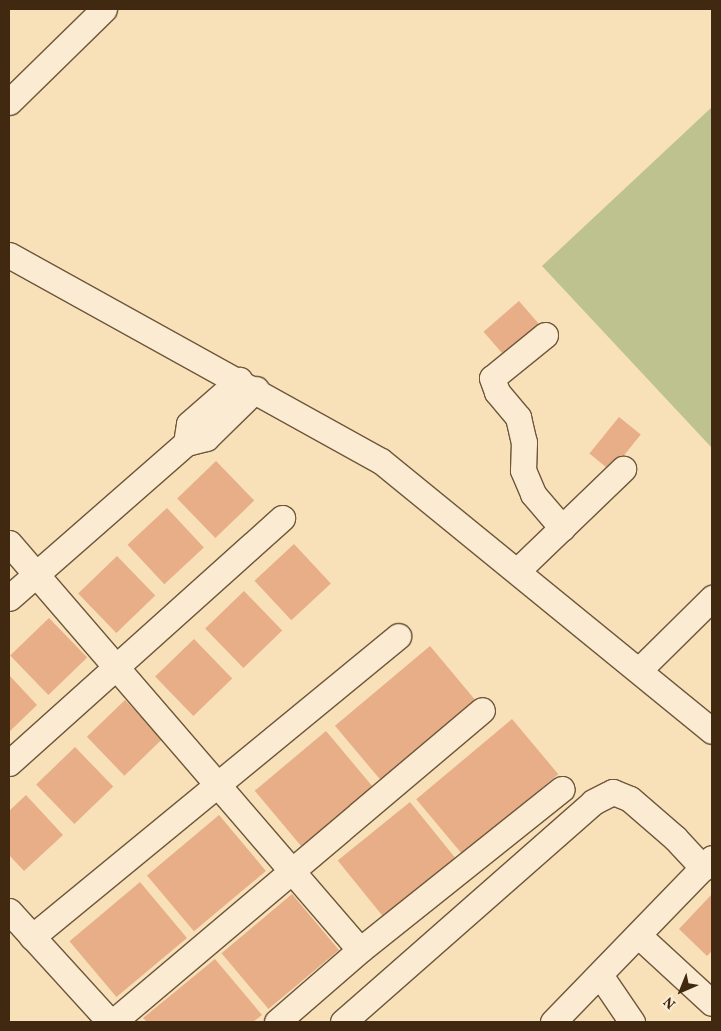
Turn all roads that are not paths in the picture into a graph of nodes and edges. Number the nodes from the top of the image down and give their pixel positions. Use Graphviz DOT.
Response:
graph roads {
  1 [pos="104,9"];
  2 [pos="9,102"];
  3 [pos="9,255"];
  4 [pos="545,335"];
  5 [pos="247,384"];
  6 [pos="623,470"];
  7 [pos="282,518"];
  8 [pos="562,528"];
  9 [pos="9,543"];
  10 [pos="518,570"];
  11 [pos="36,574"];
  12 [pos="9,598"];
  13 [pos="712,598"];
  14 [pos="398,636"];
  15 [pos="116,665"];
  16 [pos="639,670"];
  17 [pos="482,710"];
  18 [pos="712,731"];
  19 [pos="9,763"];
  20 [pos="220,785"];
  21 [pos="562,789"];
  22 [pos="707,863"];
  23 [pos="291,871"];
  24 [pos="9,911"];
  25 [pos="638,935"];
  26 [pos="32,937"];
  27 [pos="360,950"];
  28 [pos="600,975"];
  29 [pos="712,1003"];
  30 [pos="111,1022"];
  31 [pos="277,1022"];
  32 [pos="343,1022"];
  33 [pos="553,1022"];
  34 [pos="632,1022"];
  1 -- 2 [label="street"];
  3 -- 5 [label="street"];
  4 -- 8 [label="street"];
  5 -- 10 [label="street"];
  5 -- 11 [label="street"];
  6 -- 8 [label="street"];
  7 -- 15 [label="street"];
  8 -- 10 [label="street"];
  9 -- 11 [label="street"];
  10 -- 16 [label="street"];
  11 -- 12 [label="street"];
  11 -- 15 [label="street"];
  13 -- 16 [label="street"];
  14 -- 20 [label="street"];
  15 -- 19 [label="street"];
  15 -- 20 [label="street"];
  16 -- 18 [label="street"];
  17 -- 23 [label="street"];
  20 -- 23 [label="street"];
  20 -- 26 [label="street"];
  21 -- 27 [label="street"];
  22 -- 25 [label="street"];
  22 -- 32 [label="street"];
  23 -- 27 [label="street"];
  23 -- 30 [label="street"];
  24 -- 26 [label="street"];
  25 -- 28 [label="street"];
  25 -- 29 [label="street"];
  26 -- 30 [label="street"];
  27 -- 31 [label="street"];
  28 -- 33 [label="street"];
  28 -- 34 [label="street"];
}
